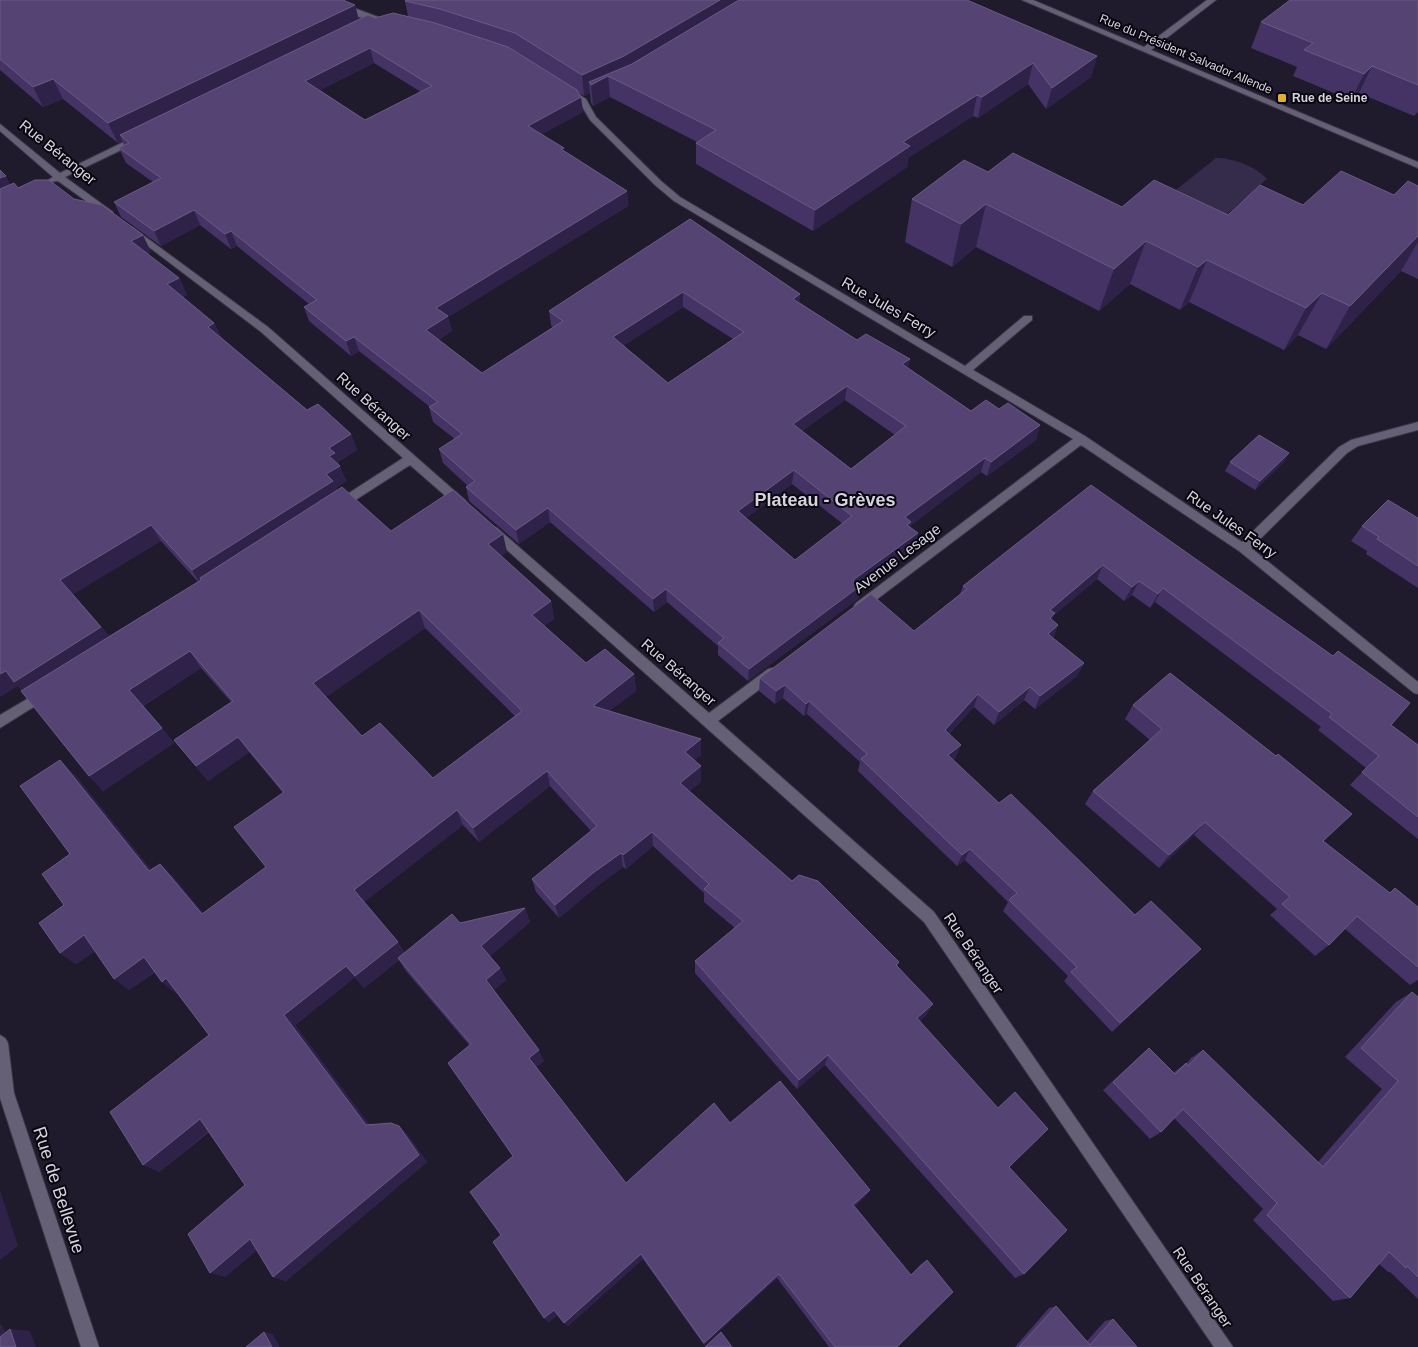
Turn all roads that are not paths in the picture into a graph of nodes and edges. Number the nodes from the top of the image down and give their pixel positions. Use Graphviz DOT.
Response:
graph roads {
  1 [pos="326,0"];
  2 [pos="1026,0"];
  3 [pos="1212,0"];
  4 [pos="366,27"];
  5 [pos="1145,50"];
  6 [pos="563,88"];
  7 [pos="0,127"];
  8 [pos="145,135"];
  9 [pos="1418,165"];
  10 [pos="59,177"];
  11 [pos="44,184"];
  12 [pos="1028,318"];
  13 [pos="967,370"];
  14 [pos="1418,426"];
  15 [pos="1081,439"];
  16 [pos="411,460"];
  17 [pos="469,510"];
  18 [pos="327,513"];
  19 [pos="484,523"];
  20 [pos="1243,548"];
  21 [pos="852,612"];
  22 [pos="780,666"];
  23 [pos="1418,689"];
  24 [pos="50,690"];
  25 [pos="709,720"];
  26 [pos="0,722"];
  27 [pos="0,1043"];
  28 [pos="90,1347"];
  29 [pos="1224,1347"];
  1 -- 4 [label="street"];
  2 -- 5 [label="street, Rue du Président Salvador Allende"];
  3 -- 5 [label="street"];
  5 -- 9 [label="street, Rue du Président Salvador Allende"];
  6 -- 13 [label="street, Rue Jules Ferry"];
  7 -- 10 [label="street, Rue Béranger"];
  8 -- 10 [label="street"];
  10 -- 11 [label="street"];
  10 -- 16 [label="street, Rue Béranger"];
  12 -- 13 [label="street"];
  13 -- 15 [label="street, Rue Jules Ferry"];
  14 -- 20 [label="street"];
  15 -- 20 [label="street, Rue Jules Ferry"];
  15 -- 21 [label="street, Avenue Lesage"];
  16 -- 17 [label="street, Rue Béranger"];
  16 -- 18 [label="street"];
  19 -- 25 [label="street, Rue Béranger"];
  20 -- 23 [label="street, Rue Jules Ferry"];
  22 -- 25 [label="street"];
  24 -- 26 [label="street"];
  25 -- 29 [label="street, Rue Béranger"];
  27 -- 28 [label="street, Rue de Bellevue"];
}
